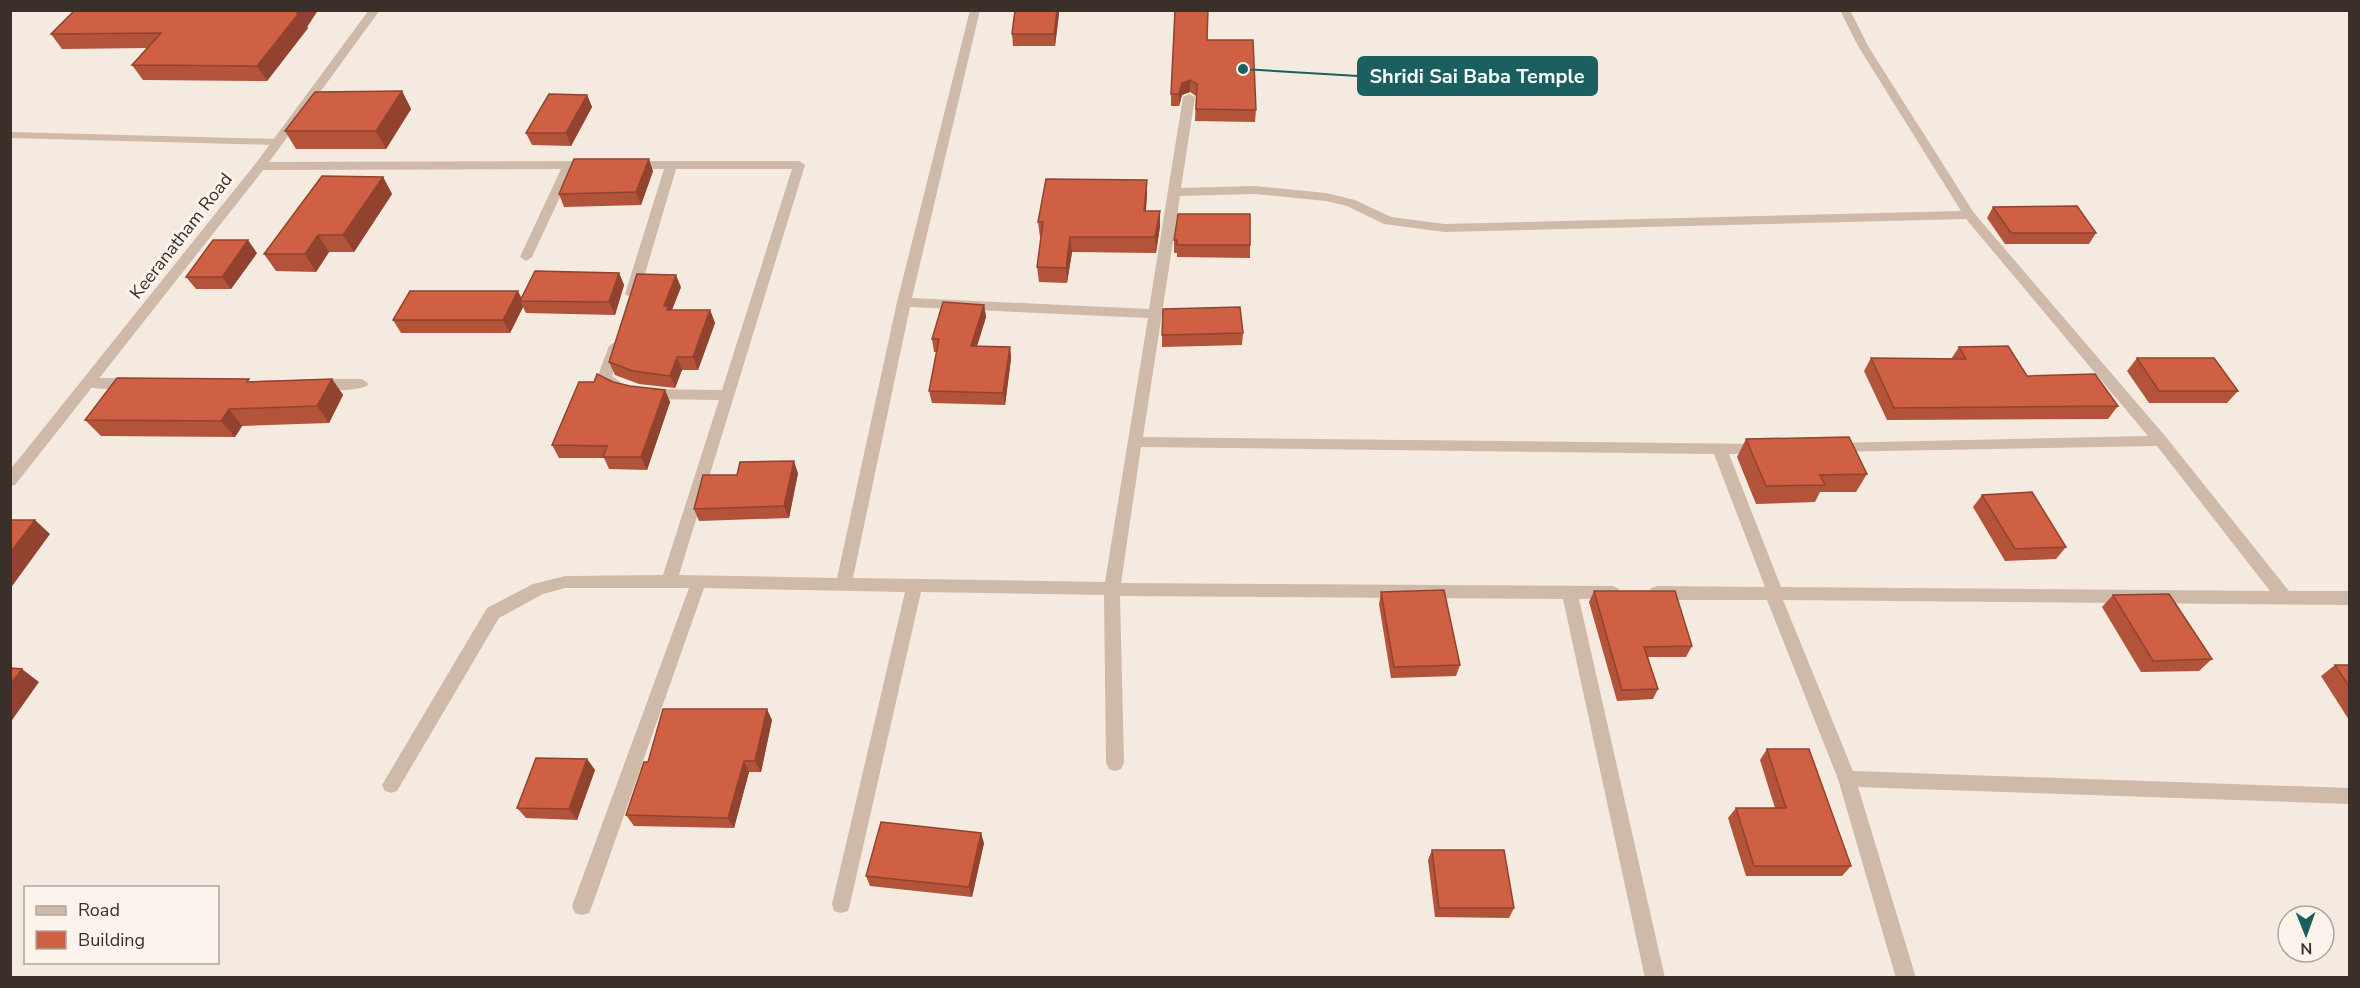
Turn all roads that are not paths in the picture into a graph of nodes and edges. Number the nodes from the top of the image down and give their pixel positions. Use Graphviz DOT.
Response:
graph roads {
  1 [pos="375,10"];
  2 [pos="975,10"];
  3 [pos="1845,10"];
  4 [pos="1189,97"];
  5 [pos="10,135"];
  6 [pos="278,142"];
  7 [pos="569,165"];
  8 [pos="671,165"];
  9 [pos="260,166"];
  10 [pos="1174,192"];
  11 [pos="1969,215"];
  12 [pos="526,257"];
  13 [pos="904,302"];
  14 [pos="627,311"];
  15 [pos="1155,315"];
  16 [pos="620,332"];
  17 [pos="88,383"];
  18 [pos="147,384"];
  19 [pos="303,384"];
  20 [pos="363,384"];
  21 [pos="726,395"];
  22 [pos="2161,441"];
  23 [pos="1135,442"];
  24 [pos="1816,448"];
  25 [pos="1780,449"];
  26 [pos="1720,450"];
  27 [pos="10,481"];
  28 [pos="669,581"];
  29 [pos="699,581"];
  30 [pos="844,584"];
  31 [pos="915,585"];
  32 [pos="1112,589"];
  33 [pos="1570,593"];
  34 [pos="1776,594"];
  35 [pos="2284,597"];
  36 [pos="2349,598"];
  37 [pos="1115,763"];
  38 [pos="1847,779"];
  39 [pos="391,785"];
  40 [pos="2349,796"];
  41 [pos="841,903"];
  42 [pos="582,906"];
  43 [pos="1655,978"];
  44 [pos="1906,978"];
  1 -- 6 [label="street, Keeranatham Road"];
  2 -- 13 [label="street"];
  3 -- 11 [label="street"];
  4 -- 10 [label="street"];
  5 -- 6 [label="street"];
  6 -- 9 [label="street, Keeranatham Road"];
  7 -- 8 [label="street"];
  7 -- 9 [label="street"];
  7 -- 12 [label="street"];
  8 -- 14 [label="street"];
  8 -- 21 [label="street"];
  9 -- 17 [label="street, Keeranatham Road"];
  10 -- 11 [label="street"];
  10 -- 15 [label="street"];
  11 -- 22 [label="street"];
  13 -- 15 [label="street"];
  13 -- 30 [label="street"];
  15 -- 23 [label="street"];
  16 -- 21 [label="street"];
  17 -- 18 [label="street"];
  17 -- 27 [label="street, Keeranatham Road"];
  19 -- 20 [label="street"];
  21 -- 28 [label="street"];
  22 -- 24 [label="street"];
  22 -- 35 [label="street"];
  23 -- 26 [label="street"];
  23 -- 32 [label="street"];
  25 -- 26 [label="street"];
  26 -- 34 [label="street"];
  28 -- 29 [label="street"];
  28 -- 39 [label="street"];
  29 -- 30 [label="street"];
  29 -- 42 [label="street"];
  30 -- 31 [label="street"];
  31 -- 32 [label="street"];
  31 -- 41 [label="street"];
  32 -- 33 [label="street"];
  32 -- 37 [label="street"];
  33 -- 34 [label="street"];
  33 -- 43 [label="street"];
  34 -- 35 [label="street"];
  34 -- 38 [label="street"];
  35 -- 36 [label="street"];
  38 -- 40 [label="street"];
  38 -- 44 [label="street"];
}
